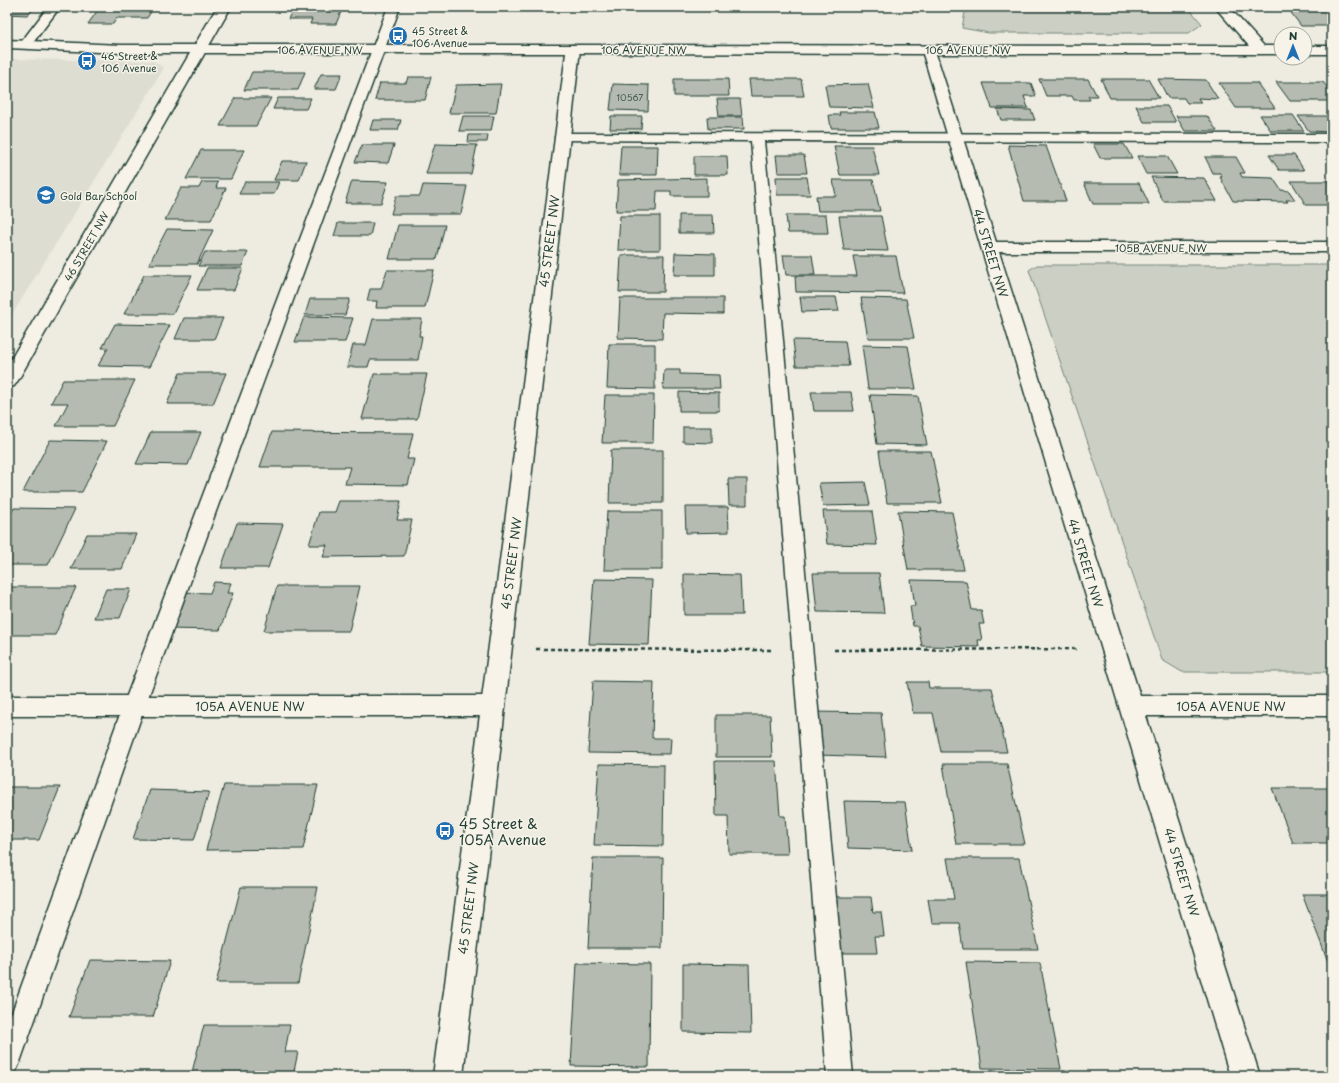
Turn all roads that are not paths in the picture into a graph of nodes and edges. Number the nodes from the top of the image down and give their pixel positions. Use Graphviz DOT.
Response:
graph roads {
  1 [pos="54,7"];
  2 [pos="224,7"];
  3 [pos="394,7"];
  4 [pos="1222,7"];
  5 [pos="7,44"];
  6 [pos="25,45"];
  7 [pos="201,49"];
  8 [pos="379,49"];
  9 [pos="573,49"];
  10 [pos="928,49"];
  11 [pos="1260,50"];
  12 [pos="1273,50"];
  13 [pos="1313,50"];
  14 [pos="1332,50"];
  15 [pos="562,137"];
  16 [pos="955,137"];
  17 [pos="756,138"];
  18 [pos="1332,138"];
  19 [pos="989,247"];
  20 [pos="1332,247"];
  21 [pos="7,382"];
  22 [pos="7,706"];
  23 [pos="134,706"];
  24 [pos="493,706"];
  25 [pos="1131,706"];
  26 [pos="1332,706"];
  27 [pos="7,1062"];
  28 [pos="448,1076"];
  29 [pos="840,1076"];
  30 [pos="1245,1076"];
  1 -- 6 [label="lane"];
  2 -- 7 [label="street, 46 STREET NW"];
  3 -- 8 [label="lane"];
  4 -- 11 [label="street"];
  5 -- 6 [label="street, 106 AVENUE NW"];
  6 -- 7 [label="street, 106 AVENUE NW"];
  7 -- 8 [label="street, 106 AVENUE NW"];
  7 -- 21 [label="street, 46 STREET NW"];
  8 -- 9 [label="street, 106 AVENUE NW"];
  8 -- 23 [label="lane"];
  9 -- 10 [label="street, 106 AVENUE NW"];
  9 -- 15 [label="street, 45 STREET NW"];
  10 -- 11 [label="street, 106 AVENUE NW"];
  10 -- 16 [label="street, 44 STREET NW"];
  11 -- 12 [label="street, 106 AVENUE NW"];
  13 -- 14 [label="street"];
  15 -- 17 [label="lane"];
  15 -- 24 [label="street, 45 STREET NW"];
  16 -- 17 [label="lane"];
  16 -- 18 [label="lane"];
  16 -- 19 [label="street, 44 STREET NW"];
  17 -- 29 [label="lane"];
  19 -- 20 [label="street, 105B AVENUE NW"];
  19 -- 25 [label="street, 44 STREET NW"];
  22 -- 23 [label="street, 105A AVENUE NW"];
  23 -- 24 [label="street, 105A AVENUE NW"];
  23 -- 27 [label="lane"];
  24 -- 28 [label="street, 45 STREET NW"];
  25 -- 26 [label="street, 105A AVENUE NW"];
  25 -- 30 [label="street, 44 STREET NW"];
}
